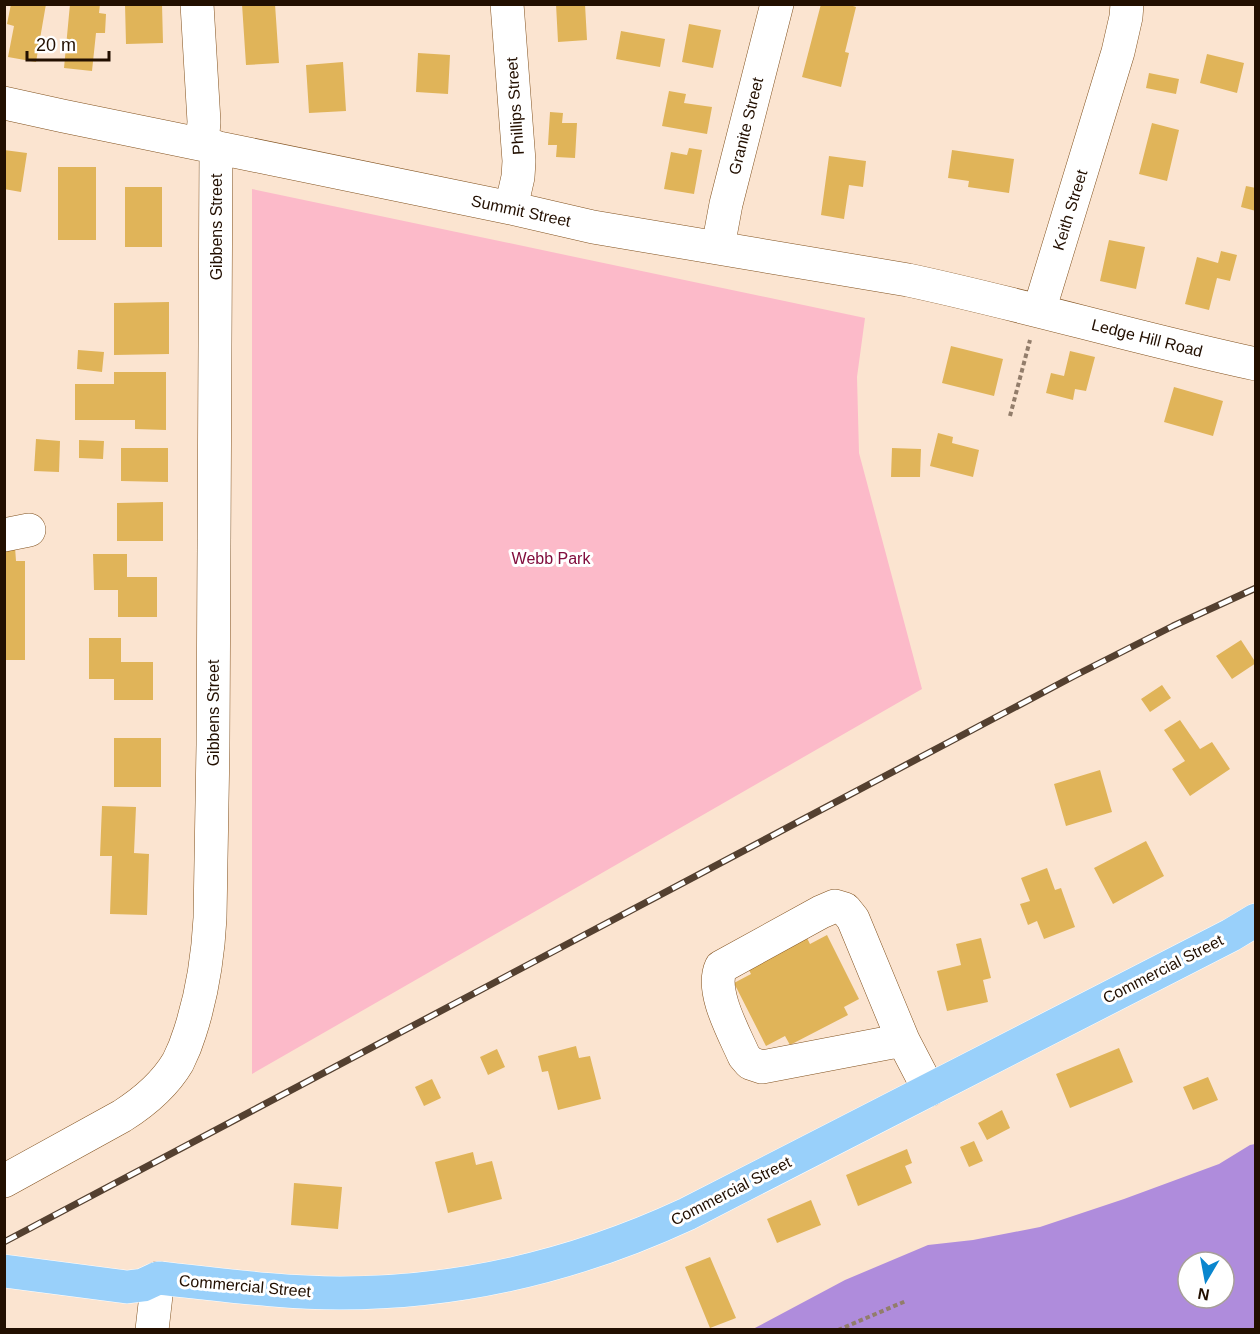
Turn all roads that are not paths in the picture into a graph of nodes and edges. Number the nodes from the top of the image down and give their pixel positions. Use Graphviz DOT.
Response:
graph roads {
  1 [pos="197,4"];
  2 [pos="507,4"];
  3 [pos="777,4"];
  4 [pos="1127,4"];
  5 [pos="4,103"];
  6 [pos="209,146"];
  7 [pos="511,208"];
  8 [pos="718,247"];
  9 [pos="1039,311"];
  10 [pos="1256,364"];
  11 [pos="1256,920"];
  12 [pos="903,1040"];
  13 [pos="929,1090"];
  14 [pos="8,1180"];
  15 [pos="4,1249"];
  16 [pos="4,1271"];
  17 [pos="158,1278"];
  18 [pos="152,1329"];
  1 -- 6 [label="street, Gibbens Street"];
  2 -- 7 [label="street, Phillips Street"];
  3 -- 8 [label="street, Granite Street"];
  4 -- 9 [label="street, Keith Street"];
  5 -- 6 [label="street, Summit Street"];
  6 -- 7 [label="street, Summit Street"];
  6 -- 14 [label="street, Gibbens Street"];
  7 -- 8 [label="street, Summit Street"];
  8 -- 9 [label="street, Summit Street"];
  9 -- 10 [label="street, Ledge Hill Road"];
  11 -- 13 [label="main road, Commercial Street"];
  12 -- 12 [label="street"];
  12 -- 13 [label="street"];
  13 -- 17 [label="main road, Commercial Street"];
  15 -- 17 [label="main road, Commercial Street"];
  16 -- 17 [label="main road, Commercial Street"];
  17 -- 18 [label="street"];
}
